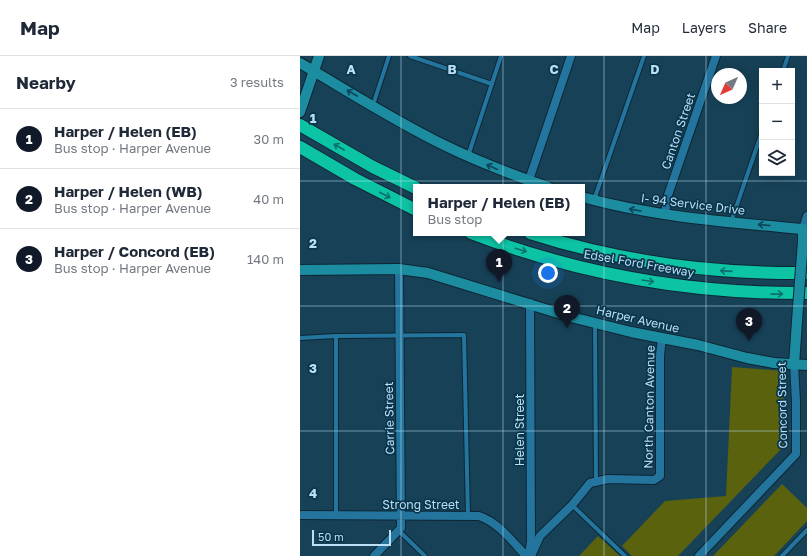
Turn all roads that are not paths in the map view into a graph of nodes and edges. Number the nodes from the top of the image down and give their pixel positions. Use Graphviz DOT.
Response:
graph roads {
  1 [pos="319,56"];
  2 [pos="389,56"];
  3 [pos="410,56"];
  4 [pos="501,56"];
  5 [pos="571,56"];
  6 [pos="644,56"];
  7 [pos="716,56"];
  8 [pos="788,56"];
  9 [pos="300,63"];
  10 [pos="784,68"];
  11 [pos="314,71"];
  12 [pos="492,84"];
  13 [pos="372,105"];
  14 [pos="300,112"];
  15 [pos="300,125"];
  16 [pos="759,140"];
  17 [pos="300,148"];
  18 [pos="467,156"];
  19 [pos="529,180"];
  20 [pos="540,184"];
  21 [pos="413,187"];
  22 [pos="585,198"];
  23 [pos="594,200"];
  24 [pos="413,208"];
  25 [pos="665,215"];
  26 [pos="807,216"];
  27 [pos="731,222"];
  28 [pos="805,229"];
  29 [pos="480,236"];
  30 [pos="540,236"];
  31 [pos="399,269"];
  32 [pos="300,270"];
  33 [pos="807,273"];
  34 [pos="807,293"];
  35 [pos="530,303"];
  36 [pos="595,323"];
  37 [pos="400,335"];
  38 [pos="336,336"];
  39 [pos="300,338"];
  40 [pos="662,339"];
  41 [pos="794,365"];
  42 [pos="807,365"];
  43 [pos="596,481"];
  44 [pos="572,505"];
  45 [pos="300,515"];
  46 [pos="336,515"];
  47 [pos="402,516"];
  48 [pos="468,516"];
  49 [pos="807,530"];
  50 [pos="399,531"];
  51 [pos="374,556"];
  52 [pos="425,556"];
  53 [pos="526,556"];
  54 [pos="530,556"];
  55 [pos="625,556"];
  56 [pos="698,556"];
  57 [pos="782,556"];
  1 -- 11 [label="street"];
  2 -- 13 [label="lane"];
  3 -- 12 [label="lane"];
  4 -- 12 [label="lane"];
  5 -- 19 [label="street"];
  6 -- 23 [label="lane"];
  7 -- 25 [label="street, Canton Street"];
  8 -- 10 [label="lane"];
  9 -- 11 [label="street"];
  13 -- 11 [label="street, one-way"];
  11 -- 14 [label="street"];
  12 -- 18 [label="lane"];
  13 -- 18 [label="street"];
  21 -- 15 [label="highway, one-way"];
  16 -- 27 [label="lane"];
  17 -- 24 [label="highway, one-way"];
  19 -- 18 [label="street, one-way"];
  19 -- 20 [label="street"];
  22 -- 23 [label="street, I- 94 Service Drive"];
  25 -- 23 [label="street, I- 94 Service Drive, one-way"];
  25 -- 27 [label="street, I- 94 Service Drive"];
  26 -- 28 [label="street, Concord Street"];
  28 -- 27 [label="street, I- 94 Service Drive, one-way"];
  28 -- 41 [label="street, Concord Street, bridge"];
  29 -- 34 [label="highway, Edsel Ford Freeway, one-way"];
  33 -- 30 [label="highway, Edsel Ford Freeway, one-way"];
  31 -- 32 [label="street, Harper Avenue"];
  31 -- 35 [label="street, Harper Avenue"];
  31 -- 37 [label="street, Carrie Street"];
  35 -- 36 [label="street, Harper Avenue"];
  35 -- 54 [label="street, Helen Street"];
  36 -- 40 [label="street, Harper Avenue"];
  36 -- 43 [label="lane"];
  37 -- 38 [label="lane"];
  37 -- 47 [label="street, Carrie Street"];
  37 -- 48 [label="lane"];
  38 -- 39 [label="lane"];
  38 -- 46 [label="lane"];
  40 -- 41 [label="street, Harper Avenue"];
  40 -- 43 [label="street, North Canton Avenue"];
  41 -- 42 [label="street, Harper Avenue"];
  41 -- 56 [label="street, Concord Street"];
  43 -- 44 [label="street"];
  44 -- 54 [label="street"];
  44 -- 55 [label="lane"];
  45 -- 46 [label="street, Strong Street"];
  46 -- 47 [label="street, Strong Street"];
  47 -- 48 [label="street, Strong Street"];
  47 -- 50 [label="street, Carrie Street"];
  48 -- 53 [label="street, Strong Street"];
  49 -- 57 [label="lane"];
  50 -- 51 [label="street"];
  50 -- 52 [label="lane"];
}
